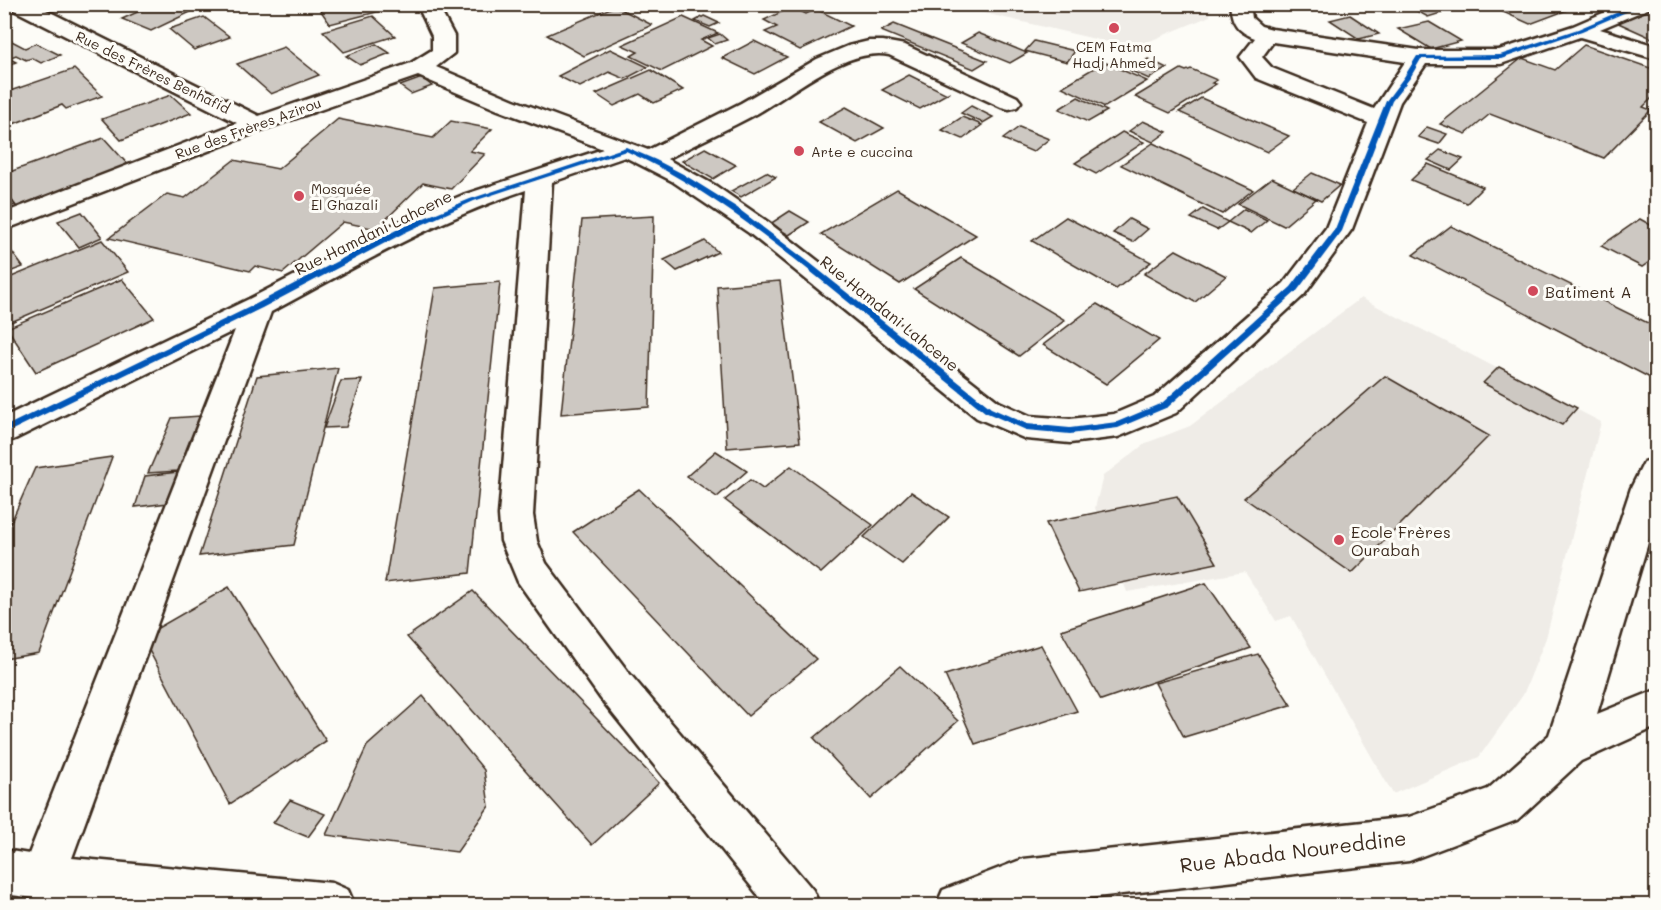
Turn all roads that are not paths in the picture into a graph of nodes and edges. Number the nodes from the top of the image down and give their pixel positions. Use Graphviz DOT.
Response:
graph roads {
  1 [pos="16,4"];
  2 [pos="427,4"];
  3 [pos="1240,4"];
  4 [pos="1643,4"];
  5 [pos="1580,30"];
  6 [pos="1268,35"];
  7 [pos="1656,53"];
  8 [pos="1419,57"];
  9 [pos="419,68"];
  10 [pos="1009,102"];
  11 [pos="1381,120"];
  12 [pos="256,124"];
  13 [pos="638,154"];
  14 [pos="540,178"];
  15 [pos="4,222"];
  16 [pos="259,306"];
  17 [pos="4,432"];
  18 [pos="1656,471"];
  19 [pos="1656,708"];
  20 [pos="1566,747"];
  21 [pos="23,875"];
  22 [pos="1029,893"];
  23 [pos="332,906"];
  24 [pos="797,906"];
  25 [pos="958,906"];
  1 -- 12 [label="street, Rue des Frères Benhafid"];
  2 -- 9 [label="street, Rue des Frères Azirou"];
  3 -- 6 [label="street"];
  4 -- 5 [label="street"];
  5 -- 7 [label="street"];
  5 -- 8 [label="street"];
  6 -- 8 [label="street"];
  6 -- 11 [label="street"];
  8 -- 11 [label="street, Rue Hamdani Lahcene"];
  9 -- 12 [label="street, Rue des Frères Azirou"];
  9 -- 13 [label="street"];
  10 -- 13 [label="street"];
  11 -- 13 [label="street, Rue Hamdani Lahcene"];
  12 -- 15 [label="street, Rue des Frères Azirou"];
  13 -- 14 [label="street, Rue Hamdani Lahcene"];
  14 -- 16 [label="street, Rue Hamdani Lahcene"];
  14 -- 24 [label="street"];
  16 -- 17 [label="street, Rue Hamdani Lahcene"];
  16 -- 21 [label="street"];
  18 -- 20 [label="street"];
  19 -- 20 [label="street"];
  20 -- 22 [label="street, Rue Abada Noureddine"];
  21 -- 23 [label="street"];
  22 -- 25 [label="street, Rue Abada Noureddine"];
}
